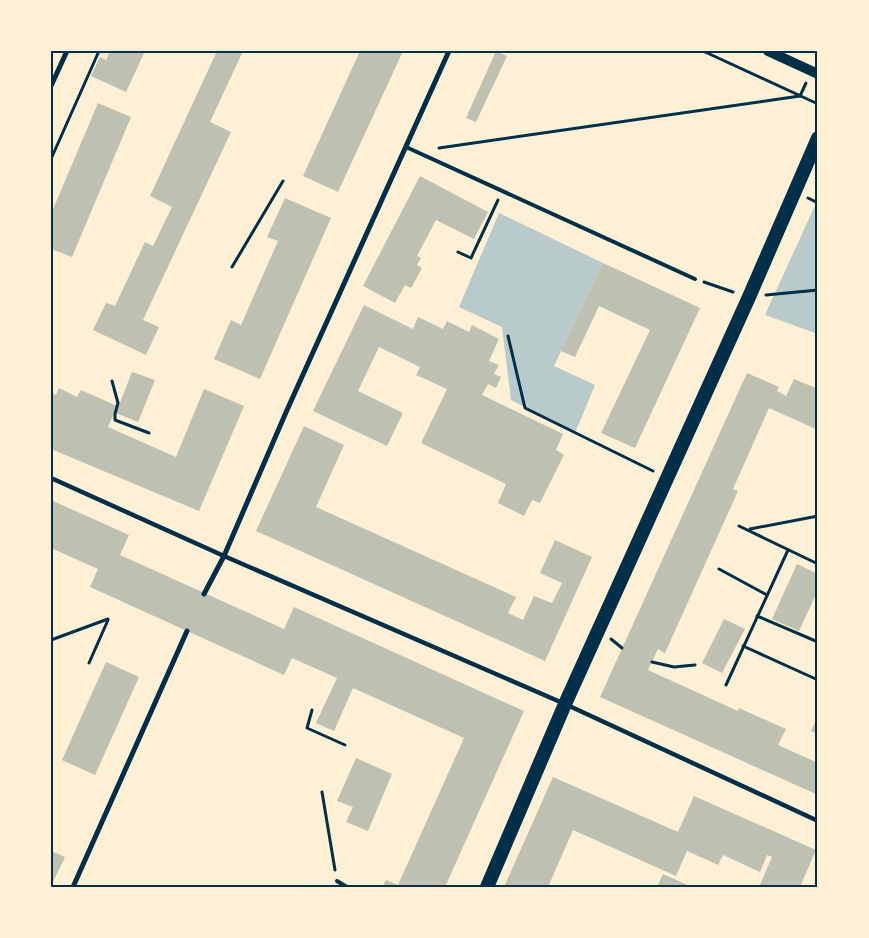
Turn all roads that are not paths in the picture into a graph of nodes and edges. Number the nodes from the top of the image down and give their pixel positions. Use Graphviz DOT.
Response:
graph roads {
  1 [pos="67,51"];
  2 [pos="450,51"];
  3 [pos="768,51"];
  4 [pos="818,74"];
  5 [pos="51,86"];
  6 [pos="818,138"];
  7 [pos="406,147"];
  8 [pos="695,279"];
  9 [pos="51,478"];
  10 [pos="224,556"];
  11 [pos="204,594"];
  12 [pos="187,632"];
  13 [pos="565,704"];
  14 [pos="818,821"];
  15 [pos="337,881"];
  16 [pos="74,887"];
  17 [pos="347,887"];
  18 [pos="487,887"];
  1 -- 5 [label="street"];
  2 -- 7 [label="street"];
  3 -- 4 [label="main road"];
  6 -- 13 [label="highway"];
  7 -- 8 [label="lane"];
  7 -- 10 [label="street"];
  9 -- 10 [label="street"];
  10 -- 11 [label="street"];
  10 -- 13 [label="street"];
  12 -- 16 [label="street"];
  13 -- 14 [label="street"];
  13 -- 18 [label="highway"];
  15 -- 17 [label="lane"];
}
